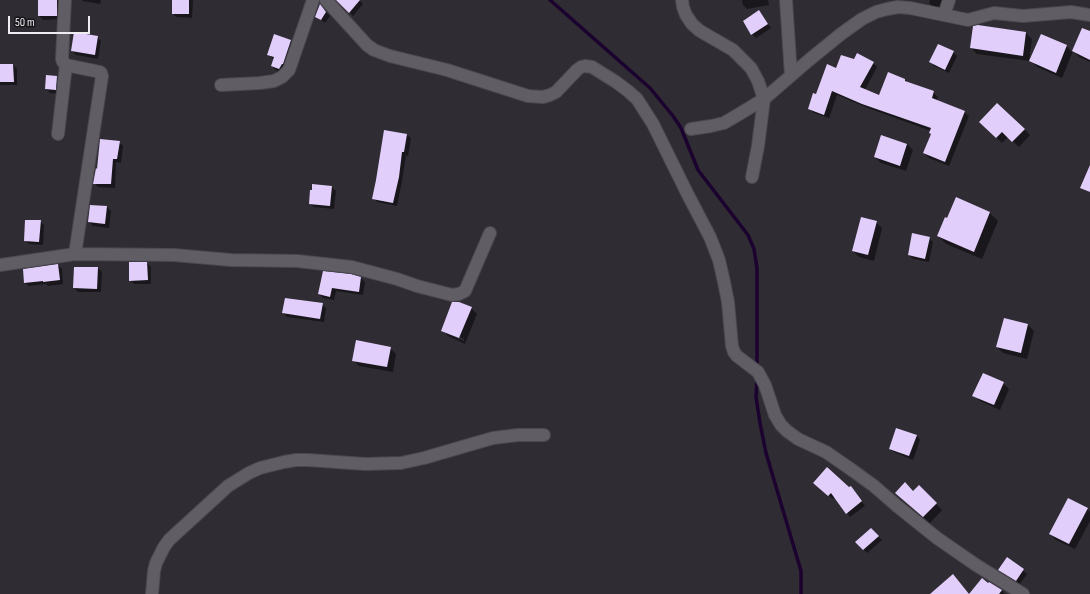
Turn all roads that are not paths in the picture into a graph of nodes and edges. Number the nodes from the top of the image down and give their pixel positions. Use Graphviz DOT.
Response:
graph roads {
  1 [pos="65,0"];
  2 [pos="313,0"];
  3 [pos="326,0"];
  4 [pos="682,0"];
  5 [pos="786,0"];
  6 [pos="881,0"];
  7 [pos="949,0"];
  8 [pos="876,12"];
  9 [pos="944,15"];
  10 [pos="1090,15"];
  11 [pos="66,65"];
  12 [pos="792,75"];
  13 [pos="221,85"];
  14 [pos="764,99"];
  15 [pos="691,129"];
  16 [pos="58,134"];
  17 [pos="752,177"];
  18 [pos="490,233"];
  19 [pos="75,254"];
  20 [pos="0,265"];
  21 [pos="544,435"];
  22 [pos="152,594"];
  23 [pos="1022,594"];
  1 -- 11 [label="street"];
  2 -- 13 [label="street"];
  3 -- 23 [label="street"];
  4 -- 14 [label="street"];
  5 -- 12 [label="street"];
  6 -- 8 [label="street"];
  7 -- 9 [label="street"];
  8 -- 9 [label="street"];
  8 -- 12 [label="street"];
  9 -- 10 [label="street"];
  11 -- 16 [label="street"];
  11 -- 19 [label="street"];
  12 -- 14 [label="street"];
  14 -- 15 [label="street"];
  14 -- 17 [label="street"];
  18 -- 19 [label="street"];
  19 -- 20 [label="street"];
  21 -- 22 [label="street"];
}
